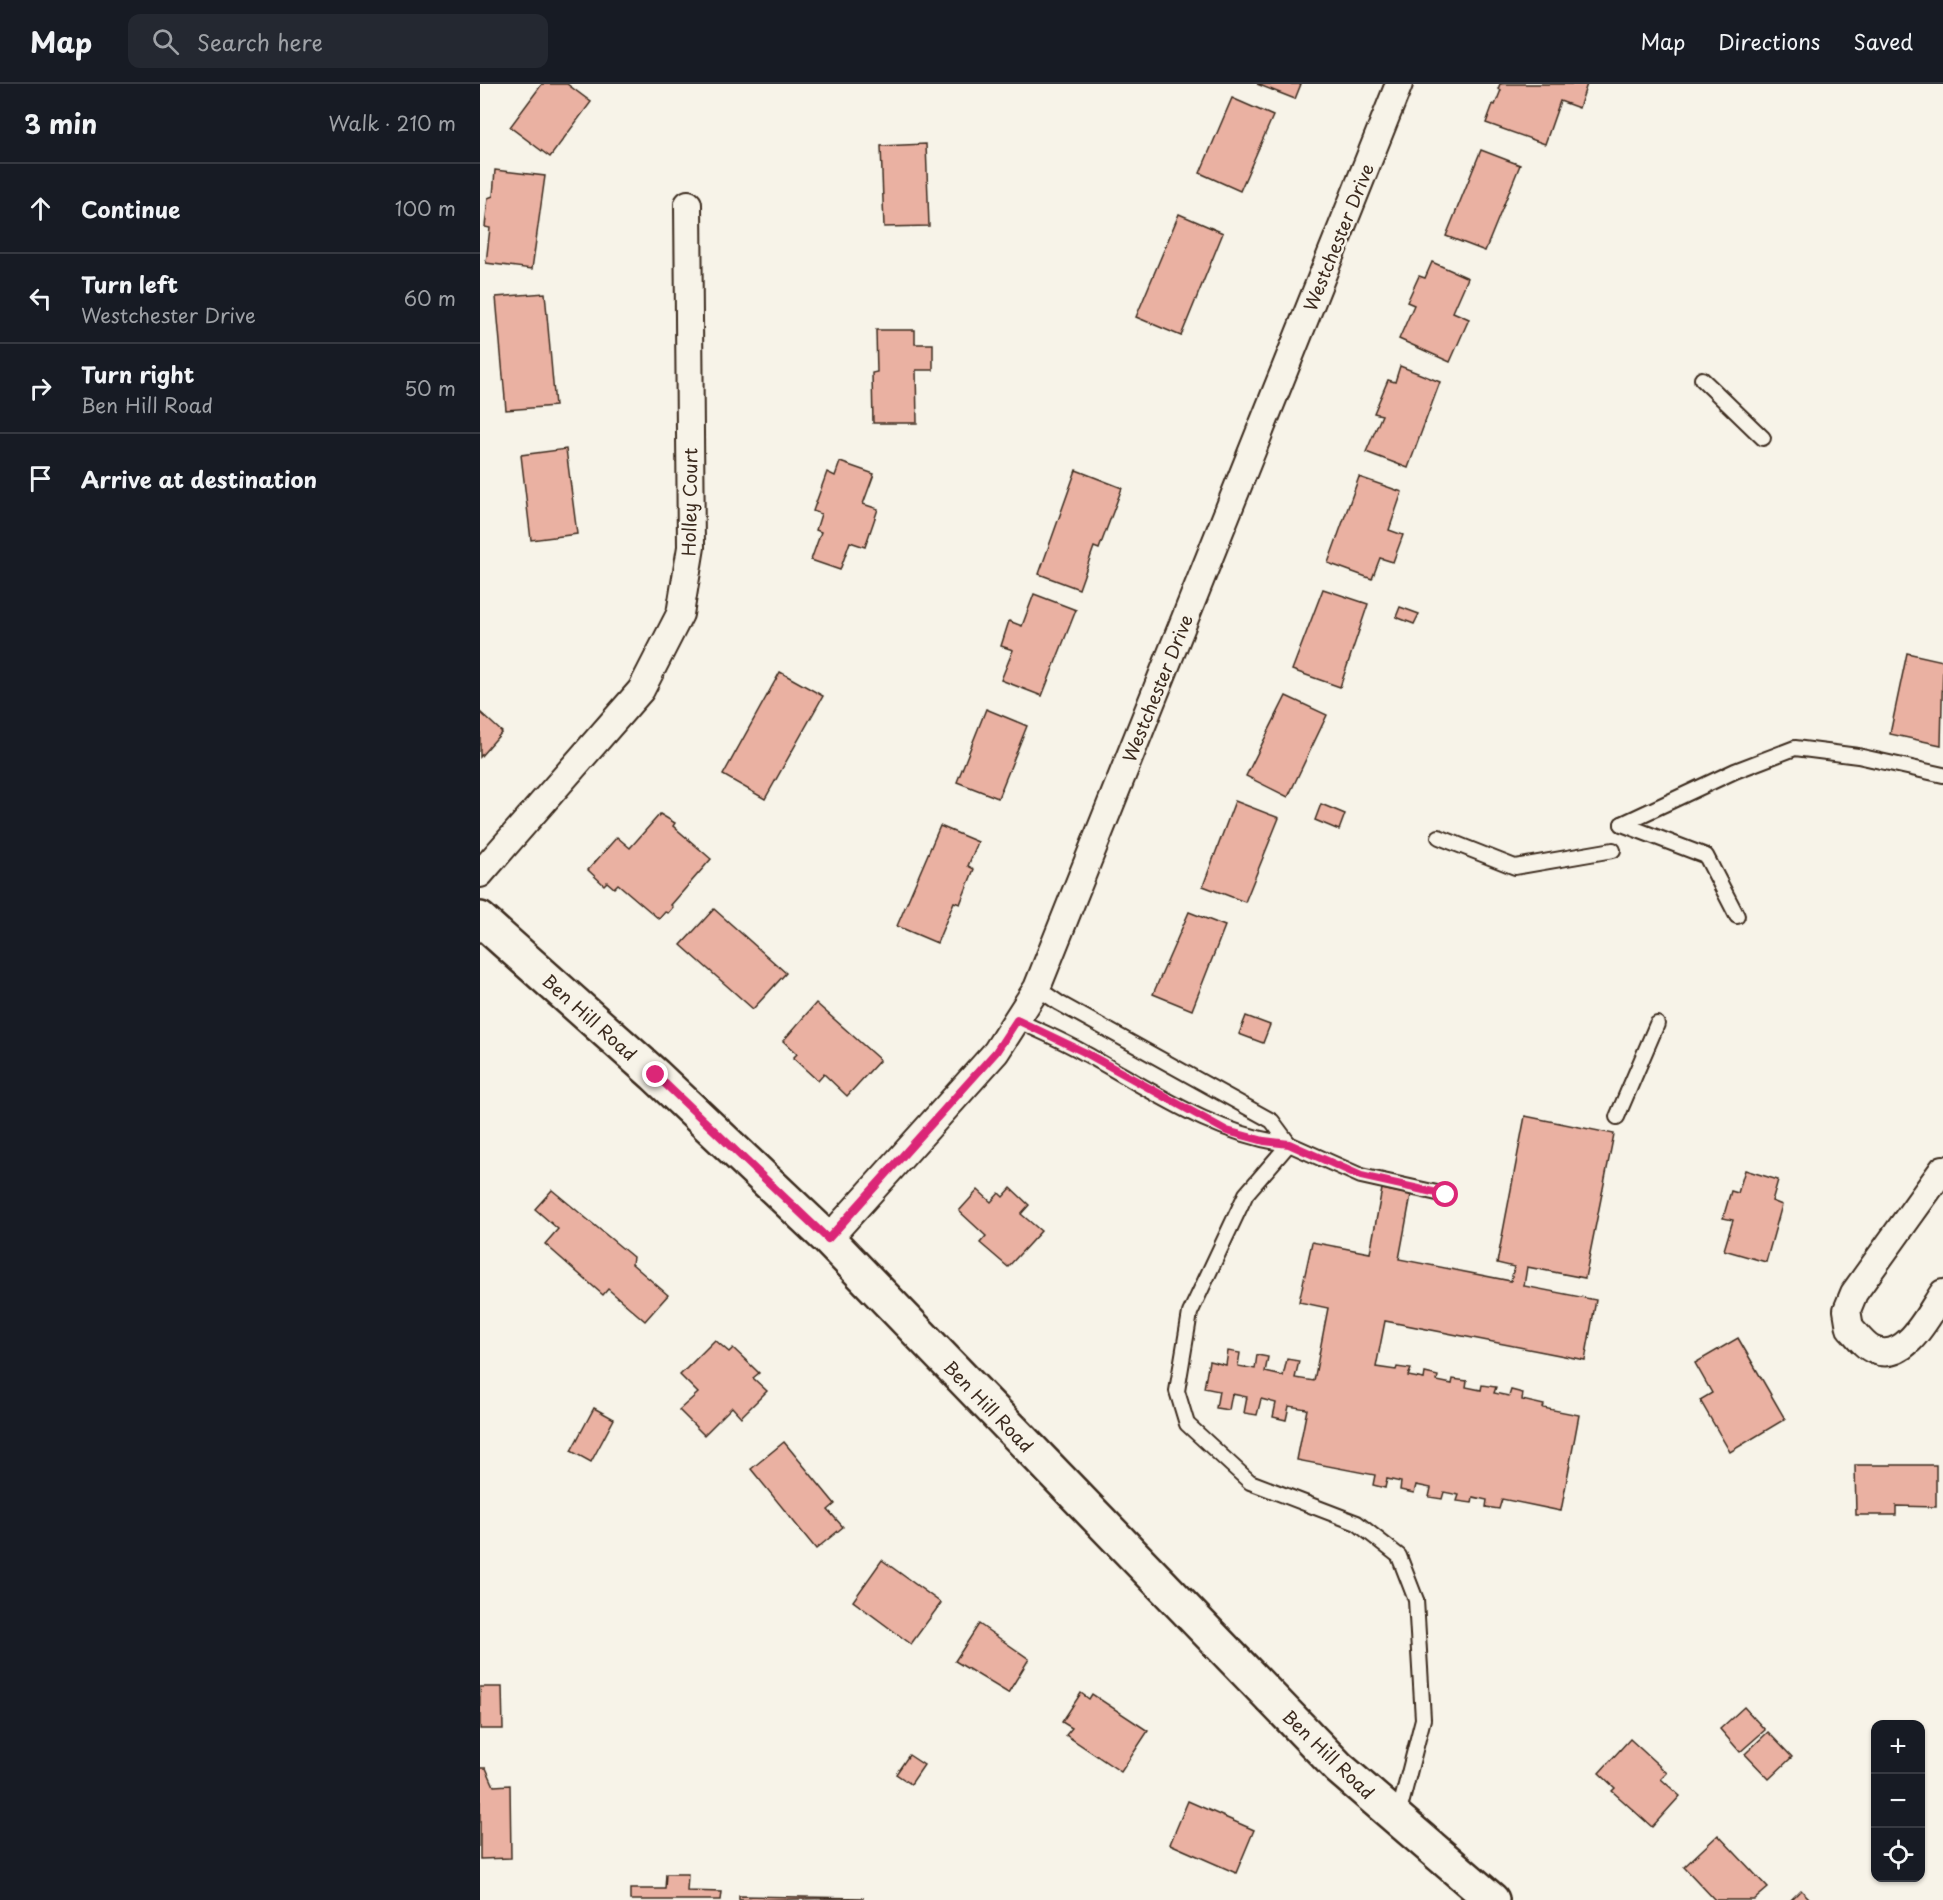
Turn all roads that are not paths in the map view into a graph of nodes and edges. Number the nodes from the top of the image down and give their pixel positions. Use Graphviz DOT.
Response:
graph roads {
  1 [pos="1399,84"];
  2 [pos="688,204"];
  3 [pos="1702,379"];
  4 [pos="1763,438"];
  5 [pos="1943,775"];
  6 [pos="1439,837"];
  7 [pos="1613,850"];
  8 [pos="480,874"];
  9 [pos="1737,916"];
  10 [pos="480,919"];
  11 [pos="1037,988"];
  12 [pos="1017,1020"];
  13 [pos="1657,1024"];
  14 [pos="1617,1118"];
  15 [pos="1289,1144"];
  16 [pos="1943,1169"];
  17 [pos="1446,1195"];
  18 [pos="828,1239"];
  19 [pos="1943,1293"];
  20 [pos="1398,1819"];
  21 [pos="1492,1900"];
  1 -- 11 [label="street, Westchester Drive"];
  2 -- 8 [label="street, Holley Court"];
  3 -- 4 [label="lane"];
  5 -- 9 [label="lane"];
  6 -- 7 [label="lane"];
  10 -- 18 [label="street, Ben Hill Road"];
  11 -- 12 [label="street, Westchester Drive"];
  11 -- 15 [label="lane"];
  12 -- 15 [label="lane"];
  12 -- 18 [label="street, Westchester Drive"];
  13 -- 14 [label="lane"];
  15 -- 17 [label="lane"];
  15 -- 20 [label="lane"];
  16 -- 19 [label="street"];
  18 -- 20 [label="street, Ben Hill Road"];
  20 -- 21 [label="street, Ben Hill Road"];
}
